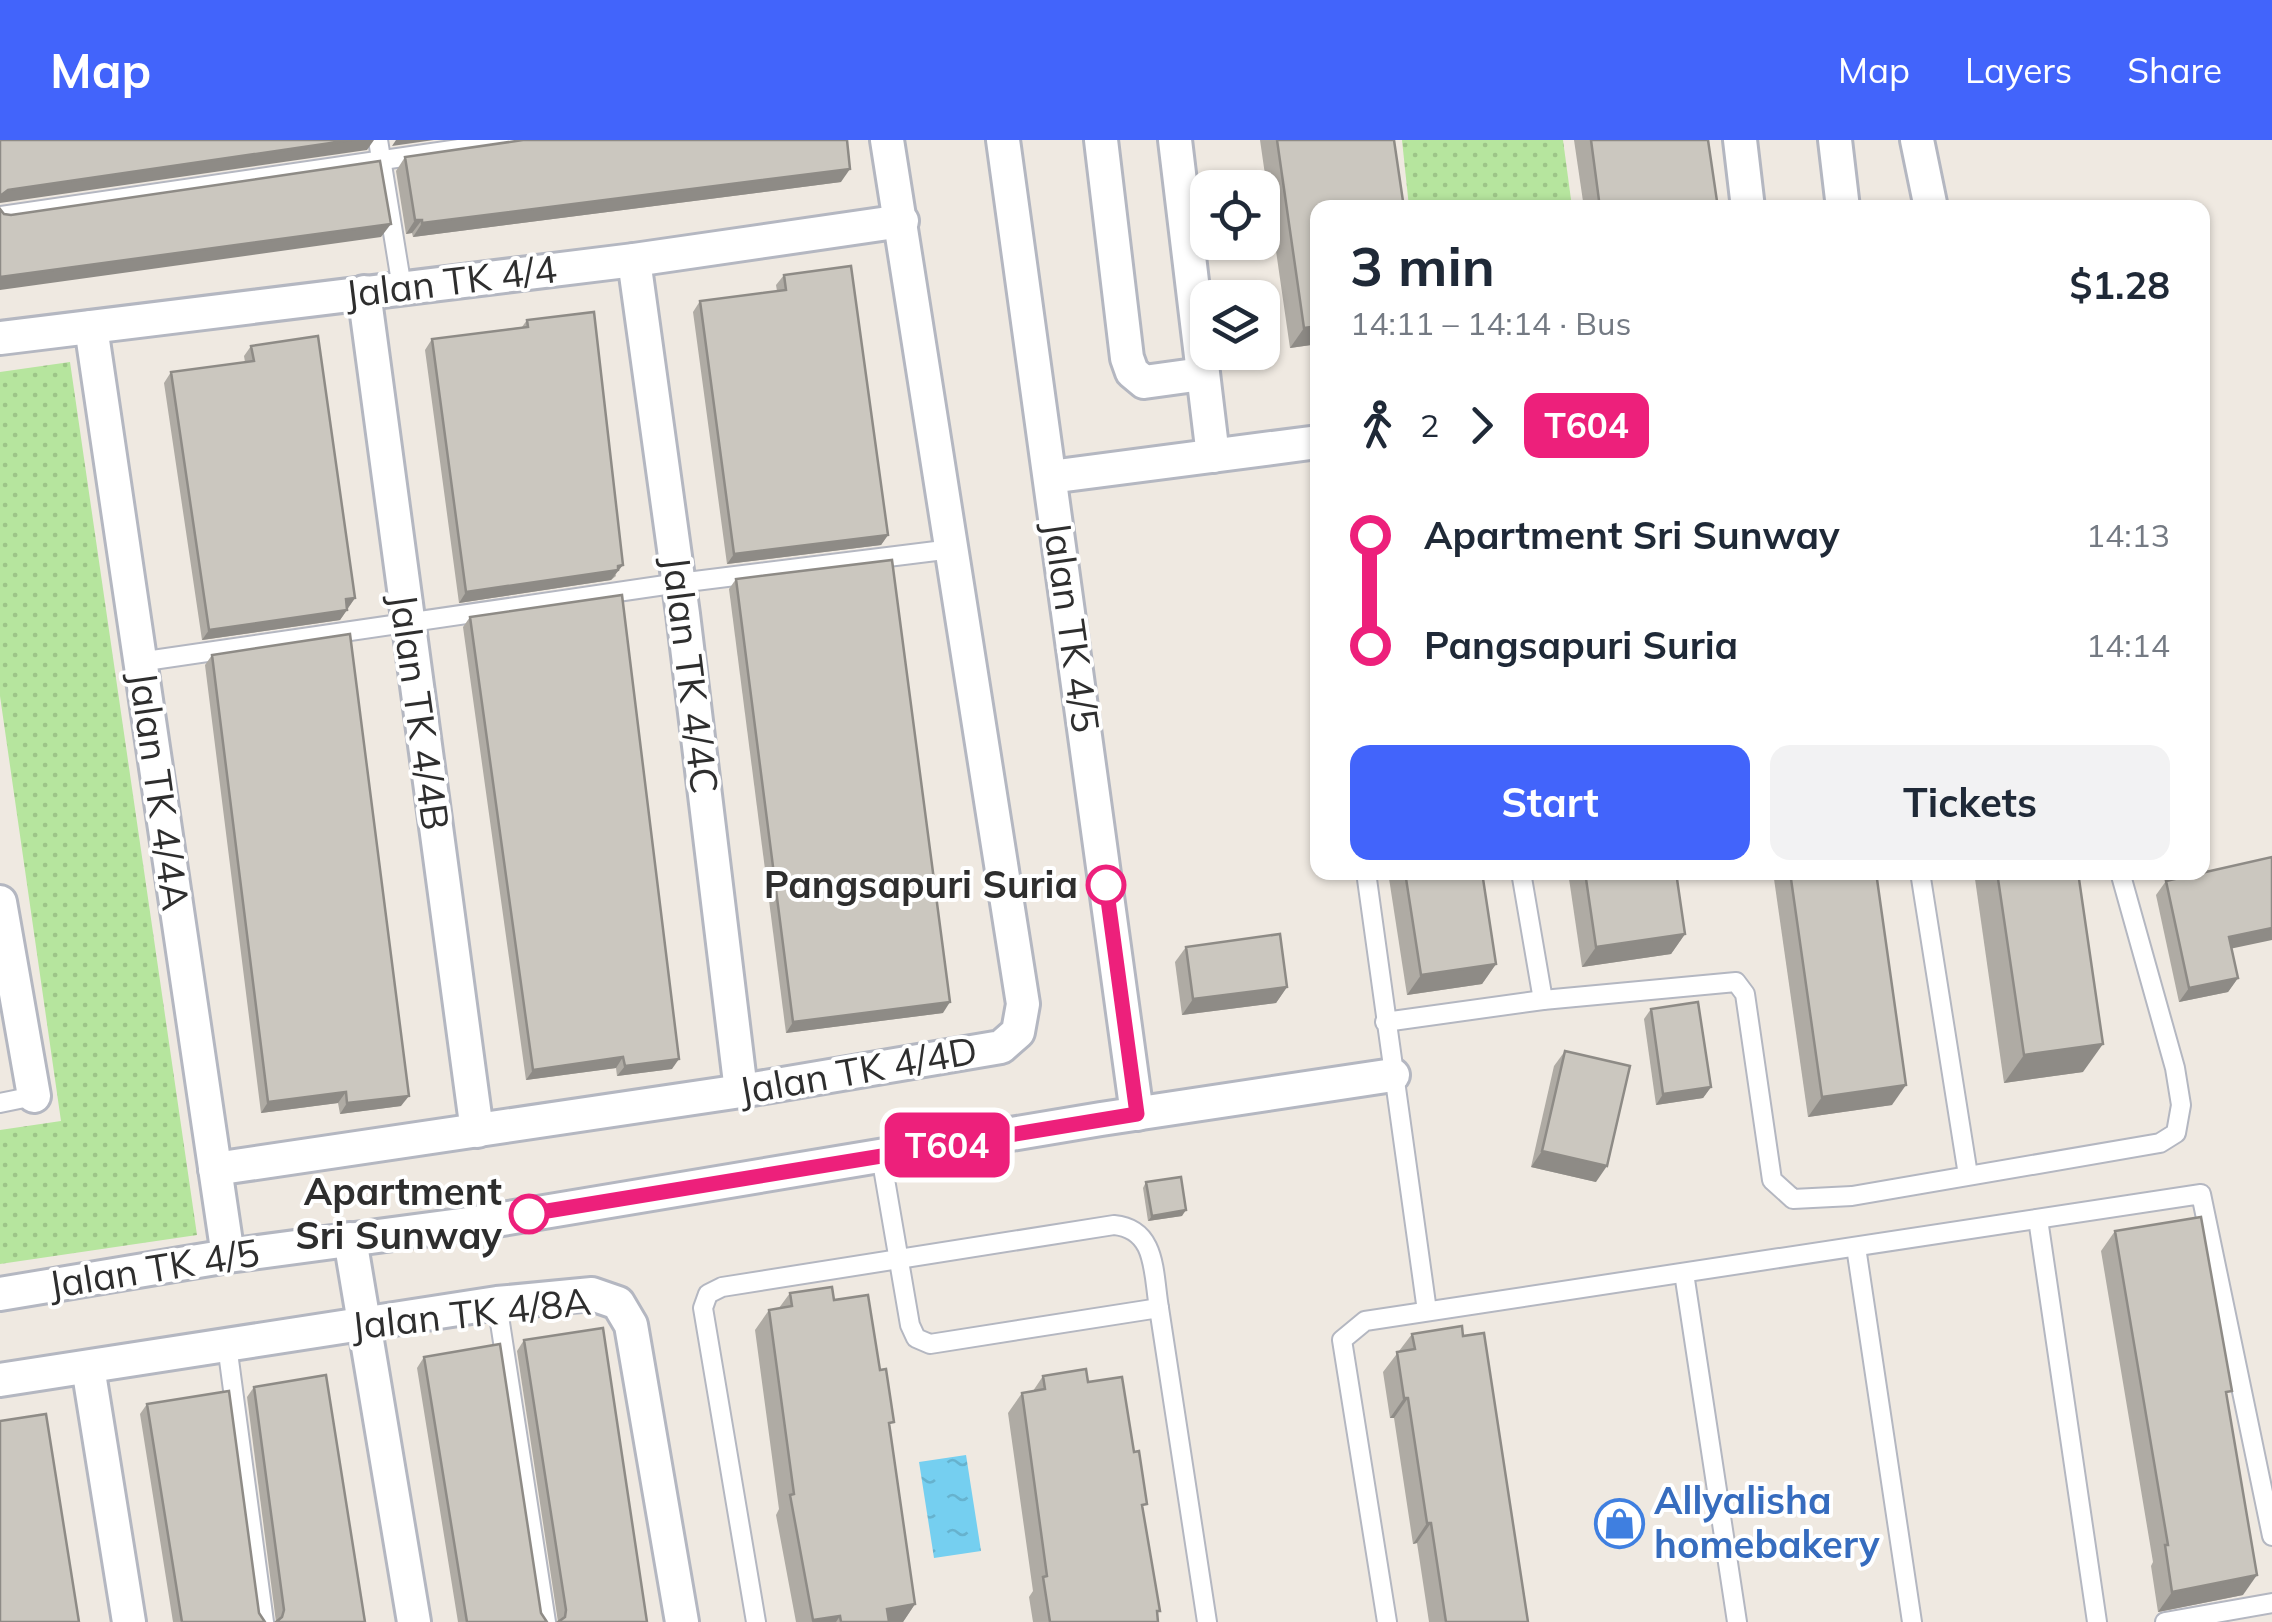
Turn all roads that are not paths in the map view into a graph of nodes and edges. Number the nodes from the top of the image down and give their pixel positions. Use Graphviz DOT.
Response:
graph roads {
  1 [pos="378,140"];
  2 [pos="520,140"];
  3 [pos="887,140"];
  4 [pos="1003,140"];
  5 [pos="1101,140"];
  6 [pos="1175,140"];
  7 [pos="1740,140"];
  8 [pos="1835,140"];
  9 [pos="1918,140"];
  10 [pos="382,161"];
  11 [pos="1747,200"];
  12 [pos="1842,200"];
  13 [pos="1929,200"];
  14 [pos="0,216"];
  15 [pos="902,221"];
  16 [pos="634,260"];
  17 [pos="402,288"];
  18 [pos="364,292"];
  19 [pos="91,327"];
  20 [pos="0,338"];
  21 [pos="1202,374"];
  22 [pos="1310,443"];
  23 [pos="1213,456"];
  24 [pos="1050,477"];
  25 [pos="952,548"];
  26 [pos="679,584"];
  27 [pos="407,623"];
  28 [pos="139,662"];
  29 [pos="1367,880"];
  30 [pos="1522,880"];
  31 [pos="1921,880"];
  32 [pos="2122,880"];
  33 [pos="0,902"];
  34 [pos="1543,1000"];
  35 [pos="1386,1022"];
  36 [pos="1393,1075"];
  37 [pos="741,1091"];
  38 [pos="34,1096"];
  39 [pos="0,1103"];
  40 [pos="1137,1114"];
  41 [pos="477,1131"];
  42 [pos="880,1156"];
  43 [pos="215,1169"];
  44 [pos="1968,1175"];
  45 [pos="2038,1219"];
  46 [pos="350,1239"];
  47 [pos="1856,1247"];
  48 [pos="228,1256"];
  49 [pos="898,1259"];
  50 [pos="1684,1273"];
  51 [pos="0,1294"];
  52 [pos="497,1303"];
  53 [pos="1159,1308"];
  54 [pos="1427,1312"];
  55 [pos="364,1323"];
  56 [pos="226,1345"];
  57 [pos="88,1367"];
  58 [pos="0,1380"];
  59 [pos="2272,1536"];
  60 [pos="2272,1603"];
  61 [pos="128,1622"];
  62 [pos="264,1622"];
  63 [pos="414,1622"];
  64 [pos="546,1622"];
  65 [pos="682,1622"];
  66 [pos="756,1622"];
  67 [pos="1207,1622"];
  68 [pos="1387,1622"];
  69 [pos="1737,1622"];
  70 [pos="1912,1622"];
  71 [pos="2096,1622"];
  72 [pos="2164,1622"];
  1 -- 10 [label="lane"];
  2 -- 10 [label="lane"];
  3 -- 15 [label="street, Jalan TK 4/4D"];
  4 -- 24 [label="street, Jalan TK 4/5"];
  5 -- 21 [label="street"];
  6 -- 21 [label="street"];
  7 -- 11 [label="street"];
  8 -- 12 [label="street"];
  9 -- 13 [label="street"];
  10 -- 14 [label="lane"];
  10 -- 17 [label="lane"];
  15 -- 16 [label="street, Jalan TK 4/4"];
  15 -- 25 [label="street, Jalan TK 4/4D"];
  16 -- 17 [label="street, Jalan TK 4/4"];
  16 -- 26 [label="street, Jalan TK 4/4C"];
  17 -- 18 [label="street, Jalan TK 4/4"];
  18 -- 19 [label="street, Jalan TK 4/4"];
  18 -- 27 [label="street, Jalan TK 4/4B"];
  19 -- 20 [label="street, Jalan TK 4/4"];
  19 -- 28 [label="street, Jalan TK 4/4A"];
  21 -- 23 [label="street"];
  22 -- 23 [label="street"];
  23 -- 24 [label="street"];
  24 -- 40 [label="street, Jalan TK 4/5"];
  25 -- 26 [label="lane"];
  25 -- 37 [label="street, Jalan TK 4/4D"];
  26 -- 27 [label="lane"];
  26 -- 37 [label="street, Jalan TK 4/4C"];
  27 -- 28 [label="lane"];
  27 -- 41 [label="street, Jalan TK 4/4B"];
  28 -- 43 [label="street, Jalan TK 4/4A"];
  29 -- 35 [label="lane"];
  30 -- 34 [label="lane"];
  31 -- 44 [label="lane"];
  32 -- 44 [label="lane"];
  33 -- 38 [label="street"];
  34 -- 35 [label="lane"];
  34 -- 44 [label="lane"];
  35 -- 36 [label="lane"];
  36 -- 40 [label="street, Jalan TK 4/5"];
  36 -- 54 [label="lane"];
  37 -- 41 [label="street, Jalan TK 4/4D"];
  38 -- 39 [label="lane"];
  40 -- 42 [label="street, Jalan TK 4/5"];
  41 -- 43 [label="street, Jalan TK 4/4D"];
  42 -- 46 [label="street, Jalan TK 4/5"];
  42 -- 49 [label="lane"];
  43 -- 48 [label="street, Jalan TK 4/4A"];
  45 -- 47 [label="lane"];
  45 -- 59 [label="lane"];
  45 -- 71 [label="lane"];
  46 -- 48 [label="street, Jalan TK 4/5"];
  46 -- 55 [label="street"];
  47 -- 50 [label="lane"];
  47 -- 70 [label="lane"];
  48 -- 51 [label="street, Jalan TK 4/5"];
  49 -- 53 [label="lane"];
  49 -- 53 [label="lane"];
  49 -- 66 [label="lane"];
  50 -- 54 [label="lane"];
  50 -- 69 [label="lane"];
  52 -- 55 [label="street, Jalan TK 4/8A"];
  52 -- 64 [label="lane"];
  52 -- 65 [label="street, Jalan TK 4/8A"];
  53 -- 67 [label="lane"];
  54 -- 68 [label="lane"];
  55 -- 56 [label="street, Jalan TK 4/8A"];
  55 -- 63 [label="street"];
  56 -- 57 [label="street, Jalan TK 4/8A"];
  56 -- 62 [label="lane"];
  57 -- 58 [label="street, Jalan TK 4/8A"];
  57 -- 61 [label="street"];
  60 -- 72 [label="lane"];
}
